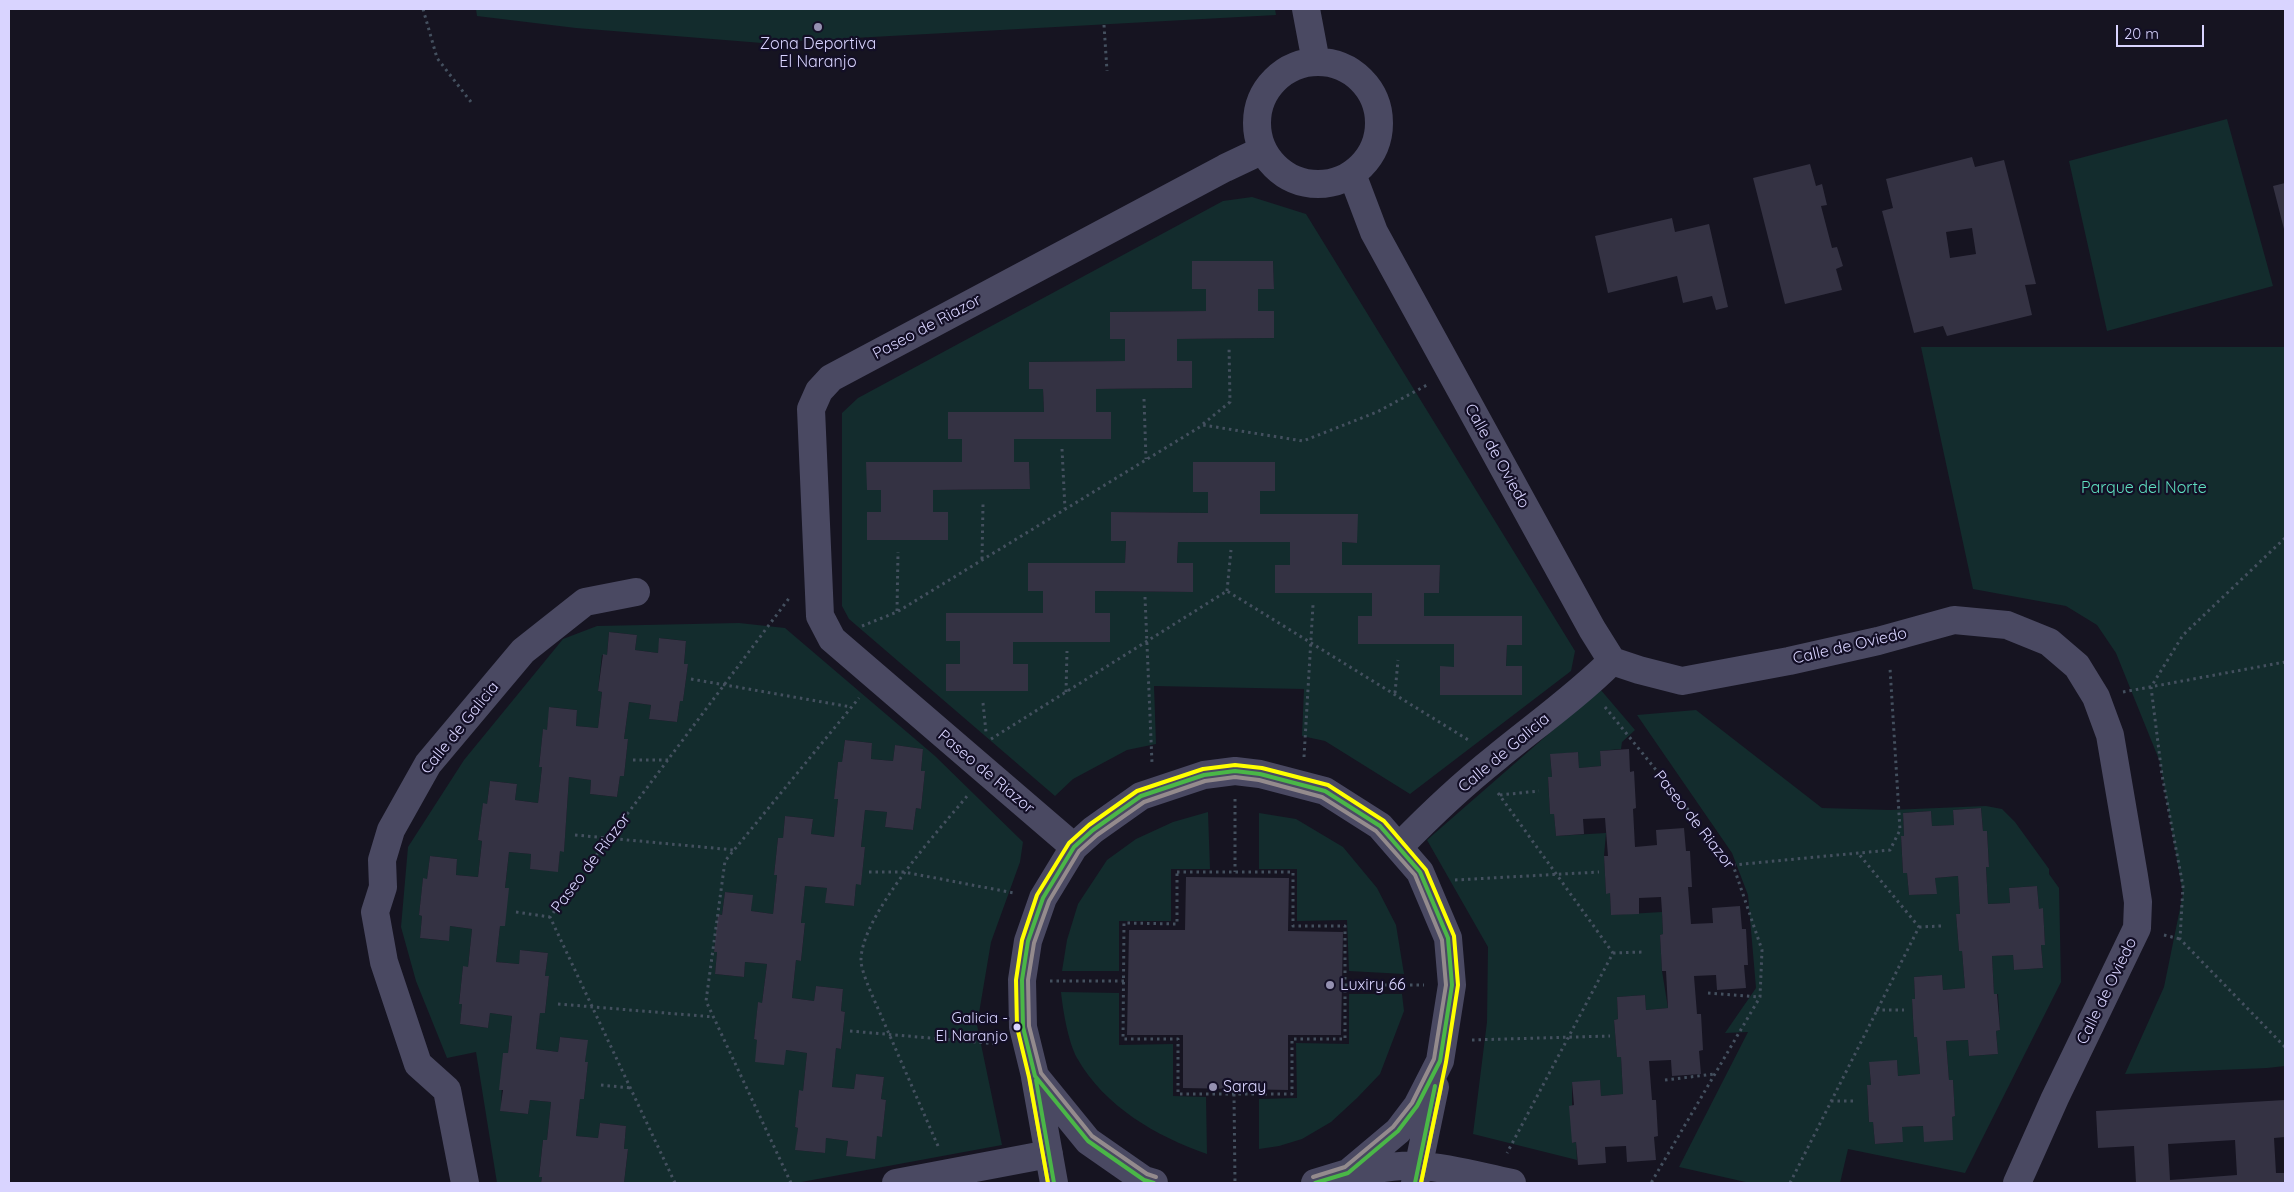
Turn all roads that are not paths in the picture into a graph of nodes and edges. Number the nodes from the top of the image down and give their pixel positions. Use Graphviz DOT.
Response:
graph roads {
  1 [pos="1306,9"];
  2 [pos="1316,62"];
  3 [pos="1263,150"];
  4 [pos="1352,174"];
  5 [pos="636,592"];
  6 [pos="1612,661"];
  7 [pos="1074,847"];
  8 [pos="1399,847"];
  9 [pos="1442,1051"];
  10 [pos="1035,1076"];
  11 [pos="1049,1154"];
  12 [pos="1348,1173"];
  13 [pos="1418,1175"];
  14 [pos="1503,1181"];
  15 [pos="465,1183"];
  16 [pos="896,1183"];
  17 [pos="1054,1183"];
  18 [pos="1154,1183"];
  19 [pos="1315,1183"];
  20 [pos="2017,1183"];
  1 -- 2 [label="street"];
  2 -- 3 [label="street"];
  2 -- 4 [label="street"];
  3 -- 4 [label="street"];
  3 -- 7 [label="street, Paseo de Riazor"];
  4 -- 6 [label="street, Calle de Oviedo"];
  5 -- 15 [label="street, Calle de Galicia"];
  6 -- 8 [label="street, Calle de Galicia"];
  6 -- 20 [label="street, Calle de Oviedo"];
  7 -- 8 [label="street"];
  7 -- 10 [label="street"];
  8 -- 9 [label="street"];
  9 -- 12 [label="street"];
  9 -- 13 [label="street"];
  10 -- 11 [label="street"];
  10 -- 18 [label="street"];
  11 -- 16 [label="street"];
  11 -- 17 [label="street"];
  12 -- 13 [label="street"];
  12 -- 19 [label="street"];
  13 -- 14 [label="street"];
}
